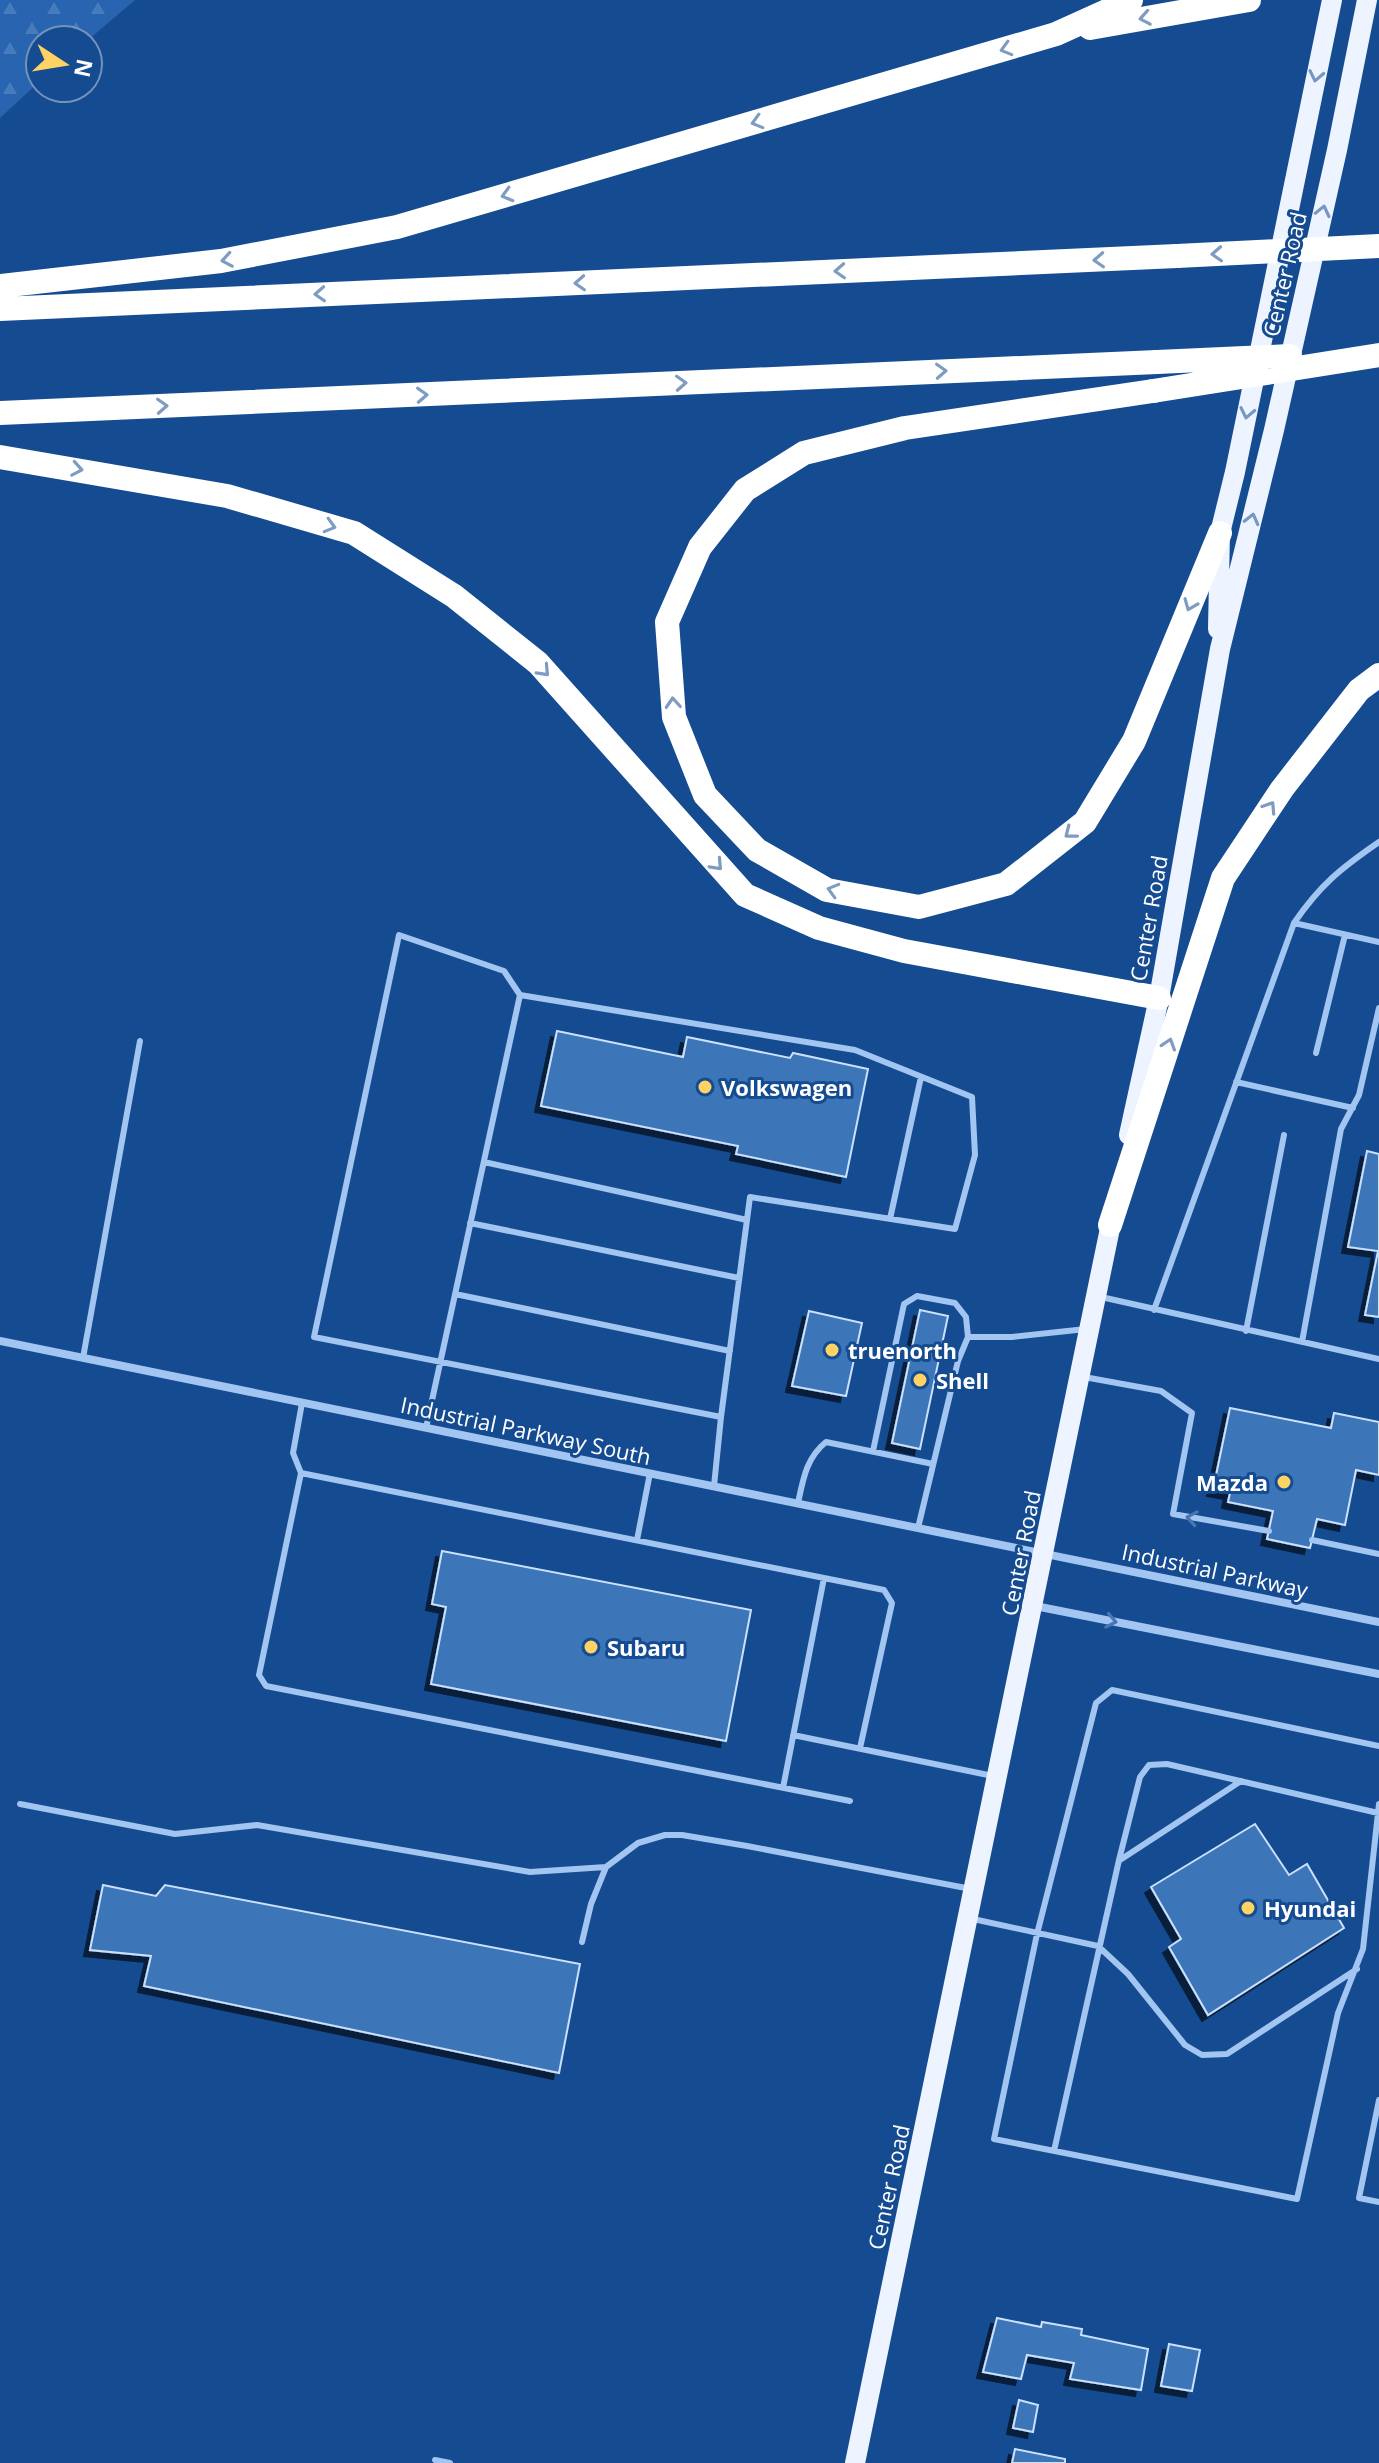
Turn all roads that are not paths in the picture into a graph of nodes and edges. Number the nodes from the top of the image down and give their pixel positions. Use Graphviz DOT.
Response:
graph roads {
  1 [pos="1131,0"];
  2 [pos="1249,0"];
  3 [pos="1332,0"];
  4 [pos="1367,0"];
  5 [pos="1056,34"];
  6 [pos="1379,246"];
  7 [pos="0,286"];
  8 [pos="0,309"];
  9 [pos="1379,354"];
  10 [pos="0,413"];
  11 [pos="0,457"];
  12 [pos="1220,533"];
  13 [pos="1220,649"];
  14 [pos="1379,675"];
  15 [pos="1379,842"];
  16 [pos="1294,923"];
  17 [pos="1345,935"];
  18 [pos="1379,942"];
  19 [pos="520,995"];
  20 [pos="1159,998"];
  21 [pos="1379,1008"];
  22 [pos="140,1041"];
  23 [pos="1316,1053"];
  24 [pos="921,1077"];
  25 [pos="1236,1082"];
  26 [pos="1353,1108"];
  27 [pos="1284,1135"];
  28 [pos="484,1162"];
  29 [pos="890,1219"];
  30 [pos="747,1220"];
  31 [pos="470,1223"];
  32 [pos="1110,1225"];
  33 [pos="739,1278"];
  34 [pos="455,1294"];
  35 [pos="1097,1295"];
  36 [pos="1154,1310"];
  37 [pos="1090,1329"];
  38 [pos="1246,1331"];
  39 [pos="968,1337"];
  40 [pos="0,1341"];
  41 [pos="1302,1342"];
  42 [pos="730,1351"];
  43 [pos="83,1358"];
  44 [pos="1379,1359"];
  45 [pos="440,1362"];
  46 [pos="1080,1376"];
  47 [pos="302,1403"];
  48 [pos="721,1417"];
  49 [pos="426,1428"];
  50 [pos="873,1451"];
  51 [pos="933,1464"];
  52 [pos="301,1473"];
  53 [pos="650,1473"];
  54 [pos="714,1486"];
  55 [pos="798,1503"];
  56 [pos="918,1528"];
  57 [pos="1269,1531"];
  58 [pos="637,1540"];
  59 [pos="1312,1540"];
  60 [pos="1045,1553"];
  61 [pos="1379,1554"];
  62 [pos="824,1578"];
  63 [pos="1034,1606"];
  64 [pos="1379,1622"];
  65 [pos="1379,1674"];
  66 [pos="793,1735"];
  67 [pos="1379,1746"];
  68 [pos="860,1748"];
  69 [pos="998,1777"];
  70 [pos="1241,1781"];
  71 [pos="783,1788"];
  72 [pos="850,1801"];
  73 [pos="20,1804"];
  74 [pos="1379,1804"];
  75 [pos="1378,1813"];
  76 [pos="1119,1860"];
  77 [pos="606,1867"];
  78 [pos="975,1890"];
  79 [pos="969,1918"];
  80 [pos="1037,1934"];
  81 [pos="582,1942"];
  82 [pos="1098,1946"];
  83 [pos="1357,1969"];
  84 [pos="1379,2100"];
  85 [pos="1054,2151"];
  86 [pos="1379,2202"];
  87 [pos="435,2460"];
  88 [pos="450,2463"];
  89 [pos="855,2463"];
  1 -- 5 [label="highway"];
  2 -- 5 [label="highway, one-way"];
  3 -- 12 [label="main road, Center Road, one-way"];
  13 -- 4 [label="main road, Center Road, one-way"];
  5 -- 7 [label="highway, one-way"];
  6 -- 8 [label="highway, one-way, bridge"];
  10 -- 9 [label="highway, one-way, bridge"];
  12 -- 9 [label="highway, one-way, bridge"];
  11 -- 20 [label="highway, one-way"];
  12 -- 13 [label="main road, Center Road"];
  13 -- 20 [label="main road, Center Road"];
  32 -- 14 [label="highway, one-way"];
  15 -- 16 [label="lane"];
  16 -- 17 [label="lane"];
  16 -- 25 [label="lane"];
  17 -- 18 [label="lane"];
  17 -- 23 [label="lane"];
  19 -- 24 [label="lane"];
  19 -- 28 [label="lane"];
  19 -- 45 [label="lane"];
  20 -- 32 [label="main road, Center Road"];
  21 -- 26 [label="lane"];
  22 -- 43 [label="lane"];
  24 -- 29 [label="lane"];
  24 -- 29 [label="lane"];
  25 -- 26 [label="lane"];
  25 -- 36 [label="lane"];
  26 -- 41 [label="lane"];
  27 -- 38 [label="lane"];
  28 -- 30 [label="lane"];
  28 -- 31 [label="lane"];
  29 -- 30 [label="lane"];
  30 -- 33 [label="lane"];
  31 -- 33 [label="lane"];
  31 -- 34 [label="lane"];
  32 -- 35 [label="main road, Center Road"];
  33 -- 42 [label="lane"];
  34 -- 42 [label="lane"];
  34 -- 45 [label="lane"];
  35 -- 36 [label="lane"];
  35 -- 37 [label="main road, Center Road"];
  36 -- 38 [label="lane"];
  37 -- 39 [label="lane"];
  37 -- 46 [label="main road, Center Road"];
  38 -- 41 [label="lane"];
  39 -- 50 [label="lane"];
  39 -- 51 [label="lane"];
  40 -- 43 [label="street, Industrial Parkway South"];
  41 -- 44 [label="lane"];
  42 -- 48 [label="lane"];
  43 -- 47 [label="street, Industrial Parkway South"];
  45 -- 48 [label="lane"];
  45 -- 49 [label="lane"];
  57 -- 46 [label="lane, one-way"];
  46 -- 60 [label="main road, Center Road"];
  47 -- 49 [label="street, Industrial Parkway South"];
  47 -- 52 [label="lane"];
  48 -- 54 [label="lane"];
  49 -- 53 [label="street, Industrial Parkway South"];
  50 -- 51 [label="lane"];
  50 -- 55 [label="lane"];
  51 -- 56 [label="lane"];
  52 -- 58 [label="lane"];
  52 -- 71 [label="lane"];
  53 -- 54 [label="street, Industrial Parkway South"];
  53 -- 58 [label="lane"];
  54 -- 55 [label="street, Industrial Parkway South"];
  55 -- 56 [label="street, Industrial Parkway South"];
  56 -- 60 [label="street, Industrial Parkway South"];
  58 -- 62 [label="lane"];
  59 -- 61 [label="lane"];
  60 -- 63 [label="main road, Center Road"];
  60 -- 64 [label="street, Industrial Parkway"];
  62 -- 66 [label="lane"];
  62 -- 68 [label="lane"];
  63 -- 65 [label="street, one-way"];
  63 -- 69 [label="main road, Center Road"];
  66 -- 68 [label="lane"];
  66 -- 71 [label="lane"];
  67 -- 80 [label="lane"];
  68 -- 69 [label="lane"];
  69 -- 78 [label="main road, Center Road"];
  70 -- 75 [label="lane"];
  70 -- 76 [label="lane"];
  70 -- 76 [label="lane"];
  71 -- 72 [label="lane"];
  73 -- 77 [label="lane"];
  74 -- 75 [label="lane"];
  75 -- 83 [label="lane"];
  76 -- 82 [label="lane"];
  77 -- 78 [label="lane"];
  77 -- 81 [label="lane"];
  78 -- 79 [label="main road, Center Road"];
  79 -- 80 [label="lane"];
  79 -- 89 [label="main road, Center Road"];
  80 -- 82 [label="lane"];
  80 -- 85 [label="lane"];
  82 -- 83 [label="lane"];
  82 -- 85 [label="lane"];
  83 -- 85 [label="lane"];
  84 -- 86 [label="lane"];
  87 -- 88 [label="lane"];
}
